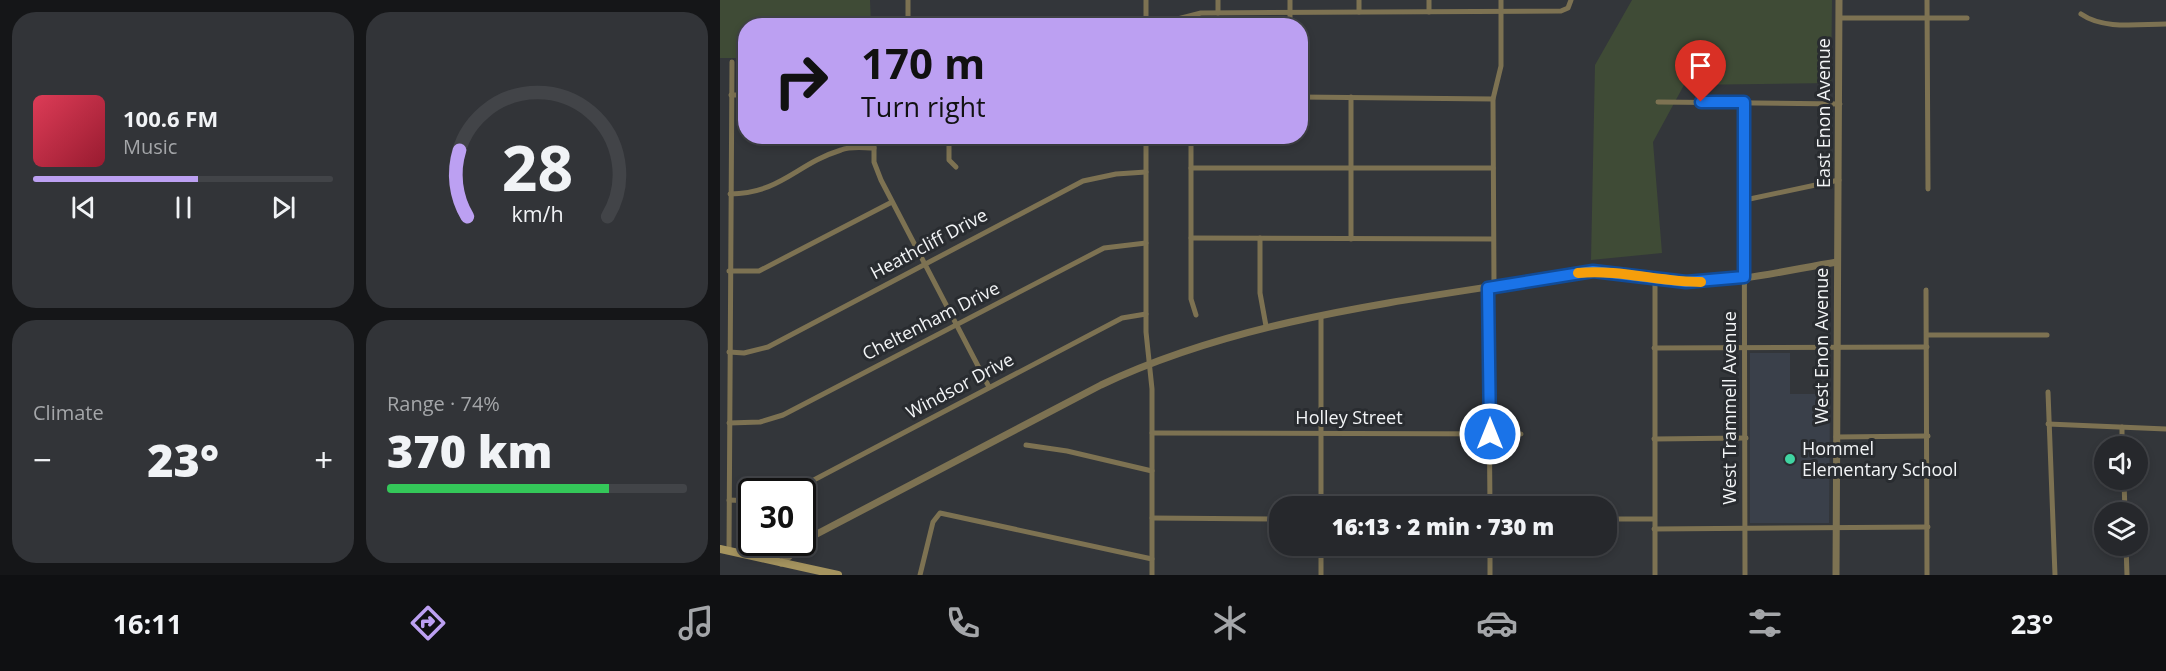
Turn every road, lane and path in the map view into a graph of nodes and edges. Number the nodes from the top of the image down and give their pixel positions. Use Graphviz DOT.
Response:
graph roads {
  1 [pos="908,0"];
  2 [pos="1146,0"];
  3 [pos="1218,0"];
  4 [pos="1290,0"];
  5 [pos="1359,0"];
  6 [pos="1429,0"];
  7 [pos="1501,0"];
  8 [pos="1571,0"];
  9 [pos="1839,0"];
  10 [pos="1927,0"];
  11 [pos="1359,12"];
  12 [pos="1429,12"];
  13 [pos="1501,12"];
  14 [pos="1218,13"];
  15 [pos="1290,13"];
  16 [pos="2081,14"];
  17 [pos="908,18"];
  18 [pos="1146,18"];
  19 [pos="1181,18"];
  20 [pos="1290,18"];
  21 [pos="1839,18"];
  22 [pos="1927,18"];
  23 [pos="1967,18"];
  24 [pos="2166,24"];
  25 [pos="732,62"];
  26 [pos="731,95"];
  27 [pos="738,95"];
  28 [pos="1308,97"];
  29 [pos="1351,97"];
  30 [pos="1493,99"];
  31 [pos="1658,102"];
  32 [pos="1744,102"];
  33 [pos="1840,104"];
  34 [pos="874,144"];
  35 [pos="949,144"];
  36 [pos="1146,144"];
  37 [pos="1191,144"];
  38 [pos="874,148"];
  39 [pos="956,167"];
  40 [pos="1191,168"];
  41 [pos="1351,168"];
  42 [pos="1493,168"];
  43 [pos="1146,172"];
  44 [pos="1839,180"];
  45 [pos="1928,189"];
  46 [pos="730,194"];
  47 [pos="1745,200"];
  48 [pos="892,202"];
  49 [pos="1838,226"];
  50 [pos="1191,238"];
  51 [pos="1260,238"];
  52 [pos="1351,239"];
  53 [pos="1493,239"];
  54 [pos="1146,243"];
  55 [pos="924,262"];
  56 [pos="1837,262"];
  57 [pos="729,272"];
  58 [pos="1744,277"];
  59 [pos="1654,278"];
  60 [pos="1491,287"];
  61 [pos="1926,290"];
  62 [pos="1146,314"];
  63 [pos="1196,315"];
  64 [pos="1322,316"];
  65 [pos="956,326"];
  66 [pos="1266,327"];
  67 [pos="2047,335"];
  68 [pos="1927,336"];
  69 [pos="1836,346"];
  70 [pos="1746,347"];
  71 [pos="1927,347"];
  72 [pos="1654,348"];
  73 [pos="729,352"];
  74 [pos="1149,362"];
  75 [pos="989,387"];
  76 [pos="2048,393"];
  77 [pos="729,423"];
  78 [pos="2048,424"];
  79 [pos="2122,427"];
  80 [pos="2166,429"];
  81 [pos="1152,433"];
  82 [pos="1320,433"];
  83 [pos="1490,434"];
  84 [pos="1521,434"];
  85 [pos="1928,436"];
  86 [pos="2122,436"];
  87 [pos="1836,437"];
  88 [pos="1746,438"];
  89 [pos="1654,439"];
  90 [pos="1026,446"];
  91 [pos="1152,471"];
  92 [pos="816,479"];
  93 [pos="1321,496"];
  94 [pos="1490,496"];
  95 [pos="729,500"];
  96 [pos="738,500"];
  97 [pos="1152,518"];
  98 [pos="1269,519"];
  99 [pos="1617,519"];
  100 [pos="1654,519"];
  101 [pos="1746,527"];
  102 [pos="1928,527"];
  103 [pos="1836,528"];
  104 [pos="1654,529"];
  105 [pos="724,550"];
  106 [pos="1321,556"];
  107 [pos="1490,556"];
  108 [pos="2126,556"];
  109 [pos="1152,559"];
  110 [pos="781,563"];
  111 [pos="838,575"];
  112 [pos="920,575"];
  113 [pos="1152,575"];
  114 [pos="1321,575"];
  115 [pos="1490,575"];
  116 [pos="1654,575"];
  117 [pos="1745,575"];
  118 [pos="1836,575"];
  119 [pos="1927,575"];
  120 [pos="2055,575"];
  121 [pos="2127,575"];
  1 -- 17 [label="street"];
  2 -- 18 [label="street"];
  3 -- 14 [label="street"];
  4 -- 15 [label="street"];
  5 -- 11 [label="street"];
  6 -- 12 [label="street"];
  7 -- 13 [label="street"];
  8 -- 13 [label="street"];
  9 -- 21 [label="street, East Enon Avenue"];
  10 -- 22 [label="street"];
  11 -- 12 [label="street"];
  11 -- 15 [label="street"];
  12 -- 13 [label="street"];
  13 -- 30 [label="street"];
  14 -- 15 [label="street"];
  14 -- 19 [label="street"];
  15 -- 20 [label="street"];
  16 -- 24 [label="street"];
  21 -- 22 [label="street"];
  21 -- 33 [label="street, East Enon Avenue"];
  22 -- 23 [label="street"];
  22 -- 45 [label="street"];
  25 -- 26 [label="street"];
  26 -- 27 [label="street"];
  26 -- 46 [label="street"];
  28 -- 29 [label="street"];
  29 -- 30 [label="street"];
  29 -- 41 [label="street"];
  30 -- 42 [label="street"];
  31 -- 32 [label="street"];
  32 -- 33 [label="street"];
  32 -- 47 [label="street, West Trammell Avenue"];
  33 -- 44 [label="street, East Enon Avenue"];
  34 -- 38 [label="street"];
  35 -- 39 [label="street"];
  36 -- 43 [label="street"];
  37 -- 40 [label="street"];
  38 -- 46 [label="street"];
  38 -- 48 [label="street"];
  40 -- 41 [label="street"];
  40 -- 50 [label="street"];
  41 -- 42 [label="street"];
  41 -- 52 [label="street"];
  42 -- 53 [label="street"];
  43 -- 54 [label="street"];
  43 -- 55 [label="street, Heathcliff Drive"];
  44 -- 47 [label="street"];
  44 -- 49 [label="street, East Enon Avenue"];
  46 -- 57 [label="street"];
  47 -- 58 [label="street, West Trammell Avenue"];
  48 -- 55 [label="street"];
  48 -- 57 [label="street"];
  49 -- 56 [label="street, West Enon Avenue"];
  50 -- 51 [label="street"];
  50 -- 63 [label="street"];
  51 -- 52 [label="street"];
  51 -- 66 [label="street"];
  52 -- 53 [label="street"];
  53 -- 60 [label="street"];
  54 -- 62 [label="street"];
  54 -- 65 [label="street, Cheltenham Drive"];
  55 -- 65 [label="street"];
  55 -- 73 [label="street, Heathcliff Drive"];
  56 -- 58 [label="street"];
  56 -- 69 [label="street, West Enon Avenue"];
  57 -- 73 [label="street"];
  58 -- 59 [label="street"];
  58 -- 70 [label="street, West Trammell Avenue"];
  59 -- 60 [label="street"];
  59 -- 72 [label="street"];
  60 -- 64 [label="street"];
  60 -- 83 [label="street"];
  61 -- 68 [label="street"];
  62 -- 74 [label="street"];
  62 -- 75 [label="street, Windsor Drive"];
  64 -- 66 [label="street"];
  64 -- 82 [label="street"];
  65 -- 75 [label="street"];
  65 -- 77 [label="street, Cheltenham Drive"];
  66 -- 74 [label="street"];
  67 -- 68 [label="street"];
  68 -- 71 [label="street"];
  69 -- 70 [label="street"];
  69 -- 71 [label="street"];
  69 -- 87 [label="street, West Enon Avenue"];
  70 -- 72 [label="street"];
  70 -- 88 [label="street, West Trammell Avenue"];
  71 -- 85 [label="street"];
  72 -- 89 [label="street"];
  73 -- 77 [label="street"];
  74 -- 81 [label="street"];
  74 -- 110 [label="street"];
  75 -- 92 [label="street, Windsor Drive"];
  76 -- 78 [label="street"];
  77 -- 95 [label="street"];
  78 -- 79 [label="street"];
  78 -- 120 [label="street"];
  79 -- 80 [label="street"];
  79 -- 86 [label="street"];
  81 -- 82 [label="street, Holley Street"];
  81 -- 91 [label="street"];
  82 -- 83 [label="street, Holley Street"];
  82 -- 93 [label="street"];
  83 -- 84 [label="street, Holley Street"];
  83 -- 94 [label="street"];
  85 -- 87 [label="street"];
  85 -- 102 [label="street"];
  87 -- 103 [label="street, West Enon Avenue"];
  88 -- 89 [label="street"];
  88 -- 101 [label="street, West Trammell Avenue"];
  89 -- 100 [label="street"];
  90 -- 91 [label="street"];
  91 -- 97 [label="street"];
  95 -- 96 [label="street"];
  95 -- 105 [label="street"];
  97 -- 98 [label="street"];
  97 -- 109 [label="street"];
  99 -- 100 [label="street"];
  100 -- 104 [label="street"];
  101 -- 103 [label="street"];
  101 -- 104 [label="street"];
  101 -- 117 [label="street, West Trammell Avenue"];
  102 -- 103 [label="street"];
  102 -- 119 [label="street"];
  103 -- 118 [label="street, West Enon Avenue"];
  104 -- 116 [label="street"];
  105 -- 110 [label="main road"];
  106 -- 114 [label="street"];
  107 -- 115 [label="street"];
  108 -- 121 [label="street"];
  109 -- 112 [label="street"];
  109 -- 113 [label="street"];
  110 -- 111 [label="main road"];
}
